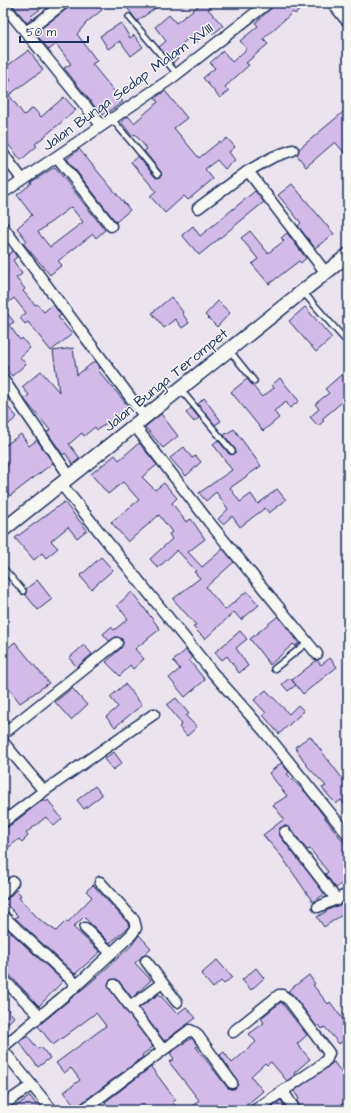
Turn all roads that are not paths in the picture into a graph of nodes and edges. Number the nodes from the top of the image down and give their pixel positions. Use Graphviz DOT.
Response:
graph roads {
  1 [pos="64,3"];
  2 [pos="268,3"];
  3 [pos="337,3"];
  4 [pos="3,4"];
  5 [pos="348,17"];
  6 [pos="129,18"];
  7 [pos="26,32"];
  8 [pos="177,74"];
  9 [pos="111,118"];
  10 [pos="101,125"];
  11 [pos="293,150"];
  12 [pos="3,154"];
  13 [pos="57,157"];
  14 [pos="248,171"];
  15 [pos="158,174"];
  16 [pos="22,179"];
  17 [pos="3,193"];
  18 [pos="198,208"];
  19 [pos="110,226"];
  20 [pos="3,227"];
  21 [pos="348,255"];
  22 [pos="326,273"];
  23 [pos="302,292"];
  24 [pos="348,343"];
  25 [pos="230,350"];
  26 [pos="3,380"];
  27 [pos="254,381"];
  28 [pos="180,389"];
  29 [pos="145,417"];
  30 [pos="134,425"];
  31 [pos="232,451"];
  32 [pos="66,480"];
  33 [pos="3,530"];
  34 [pos="3,568"];
  35 [pos="23,591"];
  36 [pos="308,642"];
  37 [pos="117,643"];
  38 [pos="317,654"];
  39 [pos="274,669"];
  40 [pos="154,714"];
  41 [pos="3,734"];
  42 [pos="3,742"];
  43 [pos="44,791"];
  44 [pos="3,822"];
  45 [pos="284,832"];
  46 [pos="348,835"];
  47 [pos="13,882"];
  48 [pos="100,882"];
  49 [pos="3,894"];
  50 [pos="348,894"];
  51 [pos="337,900"];
  52 [pos="318,907"];
  53 [pos="3,916"];
  54 [pos="85,928"];
  55 [pos="111,953"];
  56 [pos="146,962"];
  57 [pos="3,980"];
  58 [pos="162,983"];
  59 [pos="77,985"];
  60 [pos="114,985"];
  61 [pos="177,1002"];
  62 [pos="130,1007"];
  63 [pos="40,1016"];
  64 [pos="233,1032"];
  65 [pos="3,1047"];
  66 [pos="3,1050"];
  67 [pos="163,1050"];
  68 [pos="232,1084"];
  69 [pos="32,1085"];
  70 [pos="283,1091"];
  71 [pos="3,1105"];
  72 [pos="52,1110"];
  73 [pos="83,1110"];
  74 [pos="255,1110"];
  75 [pos="295,1110"];
  1 -- 7 [label="street"];
  2 -- 8 [label="street, Jalan Bunga Sedap Malam XVIII"];
  3 -- 5 [label="highway"];
  4 -- 7 [label="street"];
  6 -- 8 [label="lane"];
  7 -- 10 [label="street"];
  8 -- 9 [label="street, Jalan Bunga Sedap Malam XVIII"];
  9 -- 10 [label="street, Jalan Bunga Sedap Malam XVIII"];
  9 -- 15 [label="lane"];
  10 -- 13 [label="street, Jalan Bunga Sedap Malam XVIII"];
  11 -- 14 [label="street"];
  12 -- 16 [label="street"];
  13 -- 16 [label="street, Jalan Bunga Sedap Malam XVIII"];
  13 -- 19 [label="street"];
  14 -- 18 [label="street"];
  14 -- 22 [label="street"];
  16 -- 17 [label="street, Jalan Bunga Sedap Malam XVIII"];
  20 -- 29 [label="street"];
  21 -- 22 [label="street, Jalan Bunga Terompet"];
  22 -- 23 [label="street, Jalan Bunga Terompet"];
  23 -- 24 [label="lane"];
  23 -- 25 [label="street, Jalan Bunga Terompet"];
  25 -- 27 [label="lane"];
  25 -- 28 [label="street, Jalan Bunga Terompet"];
  26 -- 32 [label="street"];
  28 -- 29 [label="street, Jalan Bunga Terompet"];
  28 -- 31 [label="lane"];
  29 -- 30 [label="street, Jalan Bunga Terompet"];
  30 -- 32 [label="street, Jalan Bunga Terompet"];
  30 -- 36 [label="street"];
  32 -- 33 [label="street, Jalan Bunga Terompet"];
  32 -- 46 [label="street"];
  34 -- 35 [label="lane"];
  36 -- 38 [label="street"];
  36 -- 39 [label="lane"];
  37 -- 41 [label="street"];
  40 -- 43 [label="street"];
  42 -- 43 [label="street"];
  43 -- 44 [label="street"];
  45 -- 51 [label="street"];
  47 -- 49 [label="street"];
  48 -- 55 [label="street"];
  50 -- 51 [label="street"];
  51 -- 52 [label="street"];
  53 -- 59 [label="street"];
  54 -- 55 [label="street"];
  55 -- 59 [label="street"];
  56 -- 58 [label="street"];
  57 -- 63 [label="street"];
  58 -- 61 [label="street"];
  58 -- 62 [label="street"];
  59 -- 63 [label="street"];
  60 -- 62 [label="street"];
  62 -- 67 [label="street"];
  63 -- 65 [label="street"];
  64 -- 70 [label="street"];
  66 -- 69 [label="street"];
  67 -- 68 [label="street"];
  67 -- 73 [label="street"];
  69 -- 71 [label="street"];
  69 -- 72 [label="street"];
  70 -- 74 [label="street"];
  70 -- 75 [label="street"];
}
